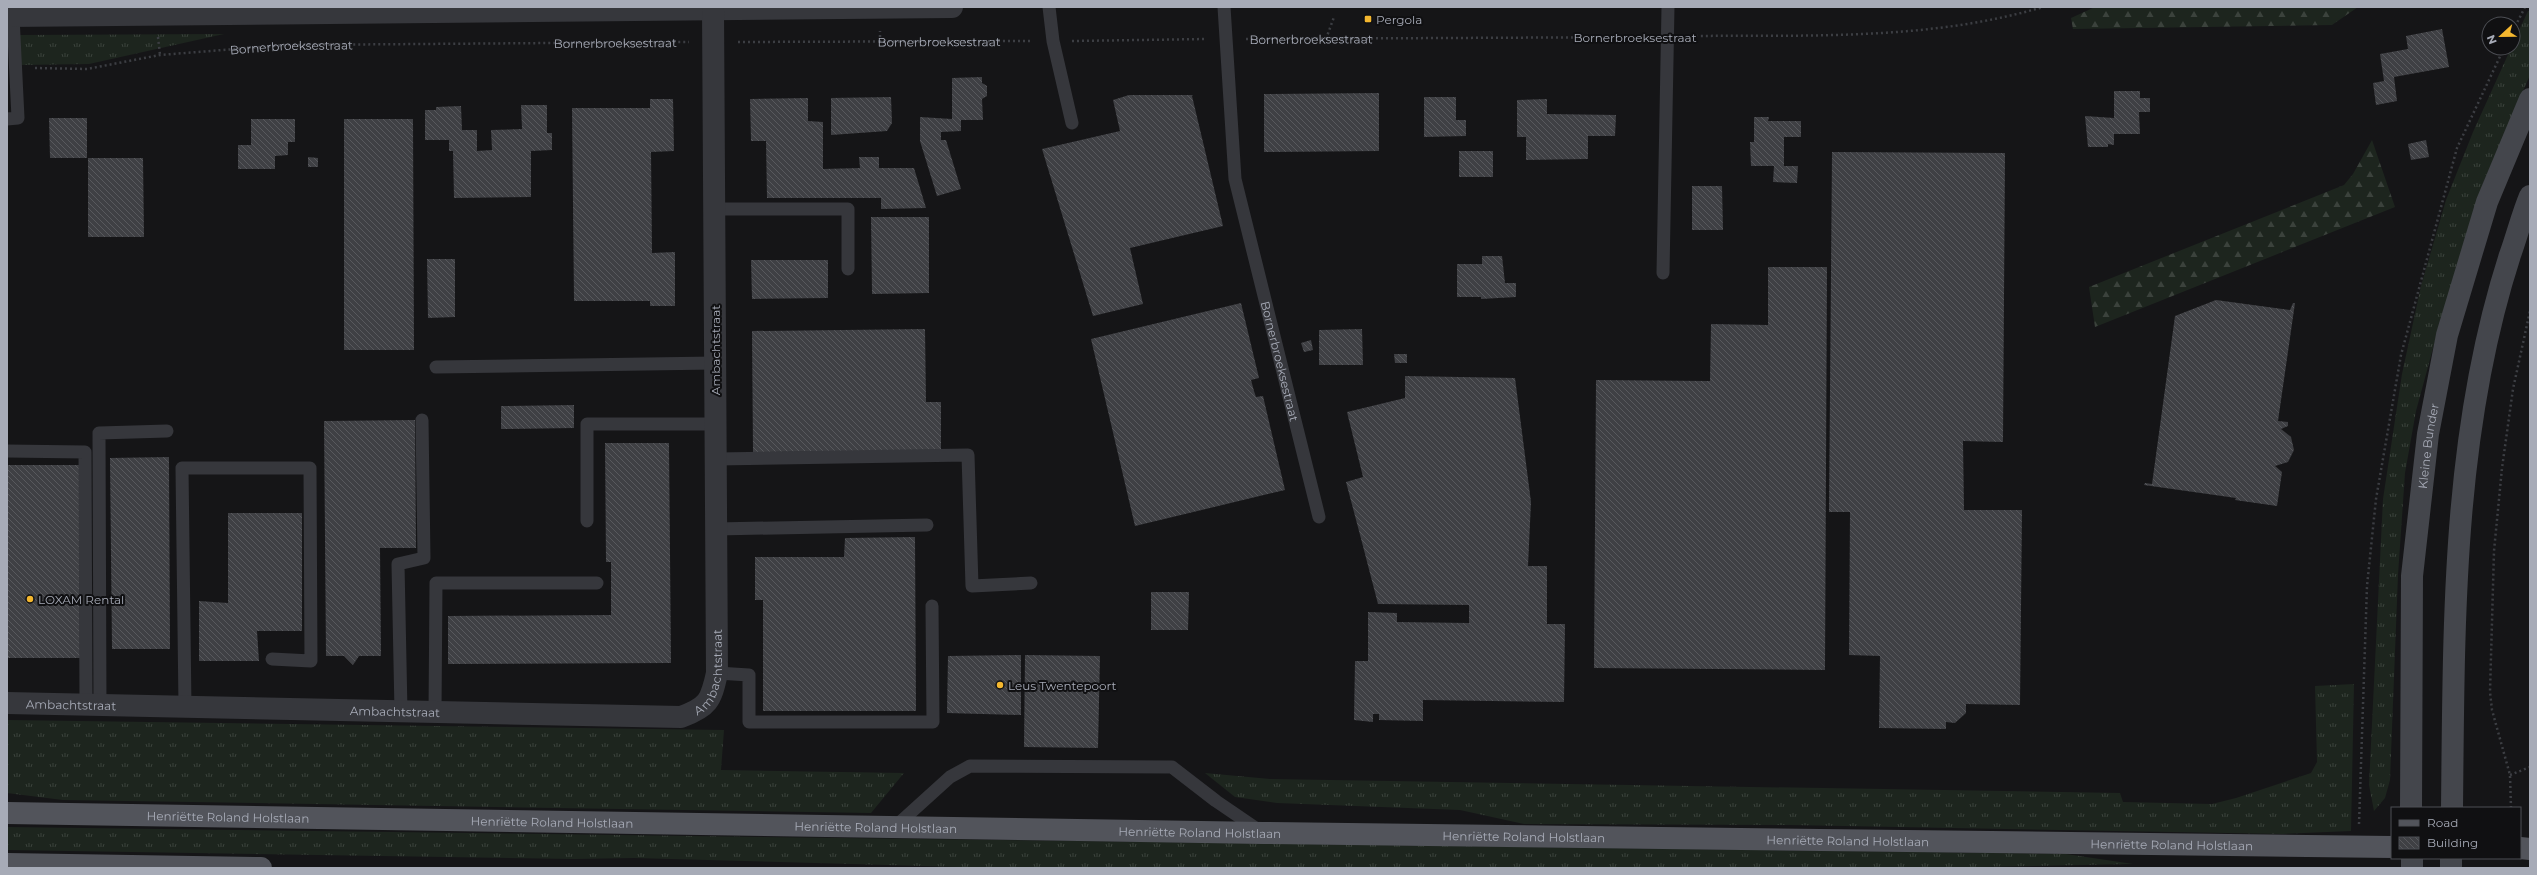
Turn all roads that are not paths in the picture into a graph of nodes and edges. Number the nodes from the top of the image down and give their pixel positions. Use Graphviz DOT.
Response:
graph roads {
  1 [pos="952,7"];
  2 [pos="1049,7"];
  3 [pos="1224,7"];
  4 [pos="1668,7"];
  5 [pos="351,10"];
  6 [pos="713,10"];
  7 [pos="10,16"];
  8 [pos="2530,99"];
  9 [pos="7,119"];
  10 [pos="1072,123"];
  11 [pos="2530,196"];
  12 [pos="714,209"];
  13 [pos="848,269"];
  14 [pos="1663,273"];
  15 [pos="715,363"];
  16 [pos="436,367"];
  17 [pos="422,420"];
  18 [pos="716,424"];
  19 [pos="167,432"];
  20 [pos="7,451"];
  21 [pos="717,459"];
  22 [pos="1318,517"];
  23 [pos="587,521"];
  24 [pos="927,525"];
  25 [pos="716,528"];
  26 [pos="597,583"];
  27 [pos="1031,583"];
  28 [pos="932,606"];
  29 [pos="272,659"];
  30 [pos="718,673"];
  31 [pos="7,703"];
  32 [pos="93,706"];
  33 [pos="185,707"];
  34 [pos="401,712"];
  35 [pos="435,712"];
  36 [pos="2411,807"];
  37 [pos="2452,807"];
  38 [pos="7,812"];
  39 [pos="897,825"];
  40 [pos="1263,833"];
  41 [pos="2391,847"];
  42 [pos="7,864"];
  43 [pos="261,868"];
  1 -- 6 [label="street"];
  2 -- 10 [label="lane"];
  3 -- 22 [label="lane, Bornerbroeksestraat"];
  4 -- 14 [label="lane"];
  5 -- 6 [label="street"];
  5 -- 7 [label="street"];
  6 -- 12 [label="street, Ambachtstraat"];
  7 -- 9 [label="lane"];
  8 -- 36 [label="main road, Kleine Bunder"];
  11 -- 37 [label="main road"];
  12 -- 13 [label="lane"];
  12 -- 15 [label="street, Ambachtstraat"];
  15 -- 16 [label="lane"];
  15 -- 18 [label="street, Ambachtstraat"];
  17 -- 34 [label="lane"];
  18 -- 21 [label="street, Ambachtstraat"];
  18 -- 23 [label="lane"];
  19 -- 32 [label="lane"];
  20 -- 32 [label="lane"];
  21 -- 25 [label="street, Ambachtstraat"];
  21 -- 27 [label="lane"];
  24 -- 25 [label="lane"];
  25 -- 30 [label="street, Ambachtstraat"];
  26 -- 35 [label="lane"];
  28 -- 30 [label="lane"];
  29 -- 33 [label="lane"];
  30 -- 35 [label="street, Ambachtstraat"];
  31 -- 32 [label="street, Ambachtstraat"];
  32 -- 33 [label="street, Ambachtstraat"];
  33 -- 34 [label="street, Ambachtstraat"];
  34 -- 35 [label="street, Ambachtstraat"];
  38 -- 39 [label="main road, Henriëtte Roland Holstlaan"];
  39 -- 40 [label="main road, Henriëtte Roland Holstlaan"];
  39 -- 40 [label="lane"];
  40 -- 41 [label="main road, Henriëtte Roland Holstlaan"];
  42 -- 43 [label="main road"];
}
